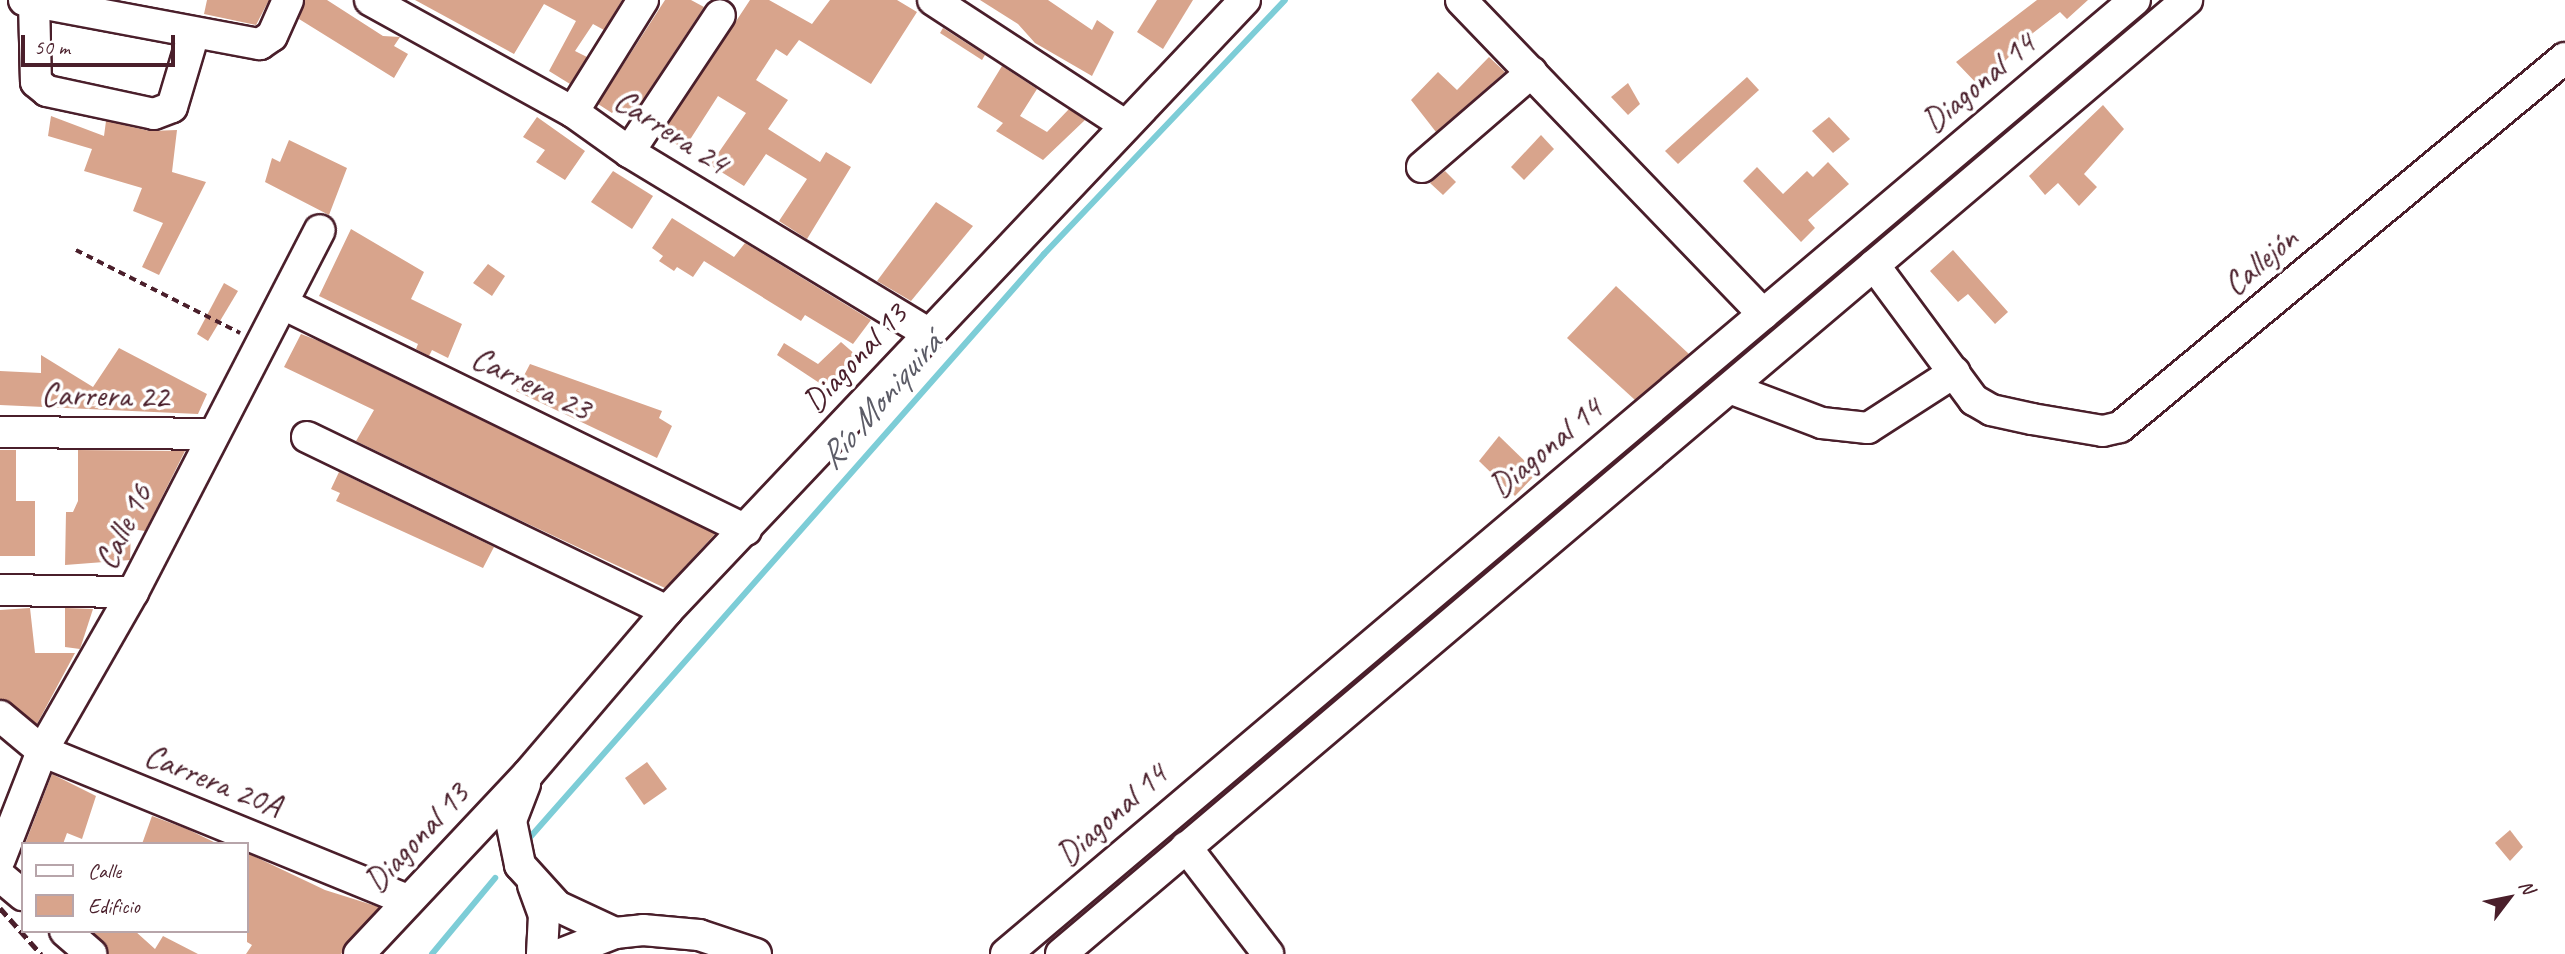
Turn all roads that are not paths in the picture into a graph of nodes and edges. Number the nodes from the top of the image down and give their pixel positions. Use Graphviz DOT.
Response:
graph roads {
  1 [pos="288,0"];
  2 [pos="370,0"];
  3 [pos="643,0"];
  4 [pos="933,0"];
  5 [pos="1245,0"];
  6 [pos="1461,0"];
  7 [pos="2135,0"];
  8 [pos="2186,0"];
  9 [pos="29,1"];
  10 [pos="404,9"];
  11 [pos="720,15"];
  12 [pos="194,33"];
  13 [pos="2565,58"];
  14 [pos="1532,72"];
  15 [pos="573,112"];
  16 [pos="1125,125"];
  17 [pos="629,152"];
  18 [pos="1422,167"];
  19 [pos="320,230"];
  20 [pos="1874,265"];
  21 [pos="285,305"];
  22 [pos="1763,314"];
  23 [pos="928,333"];
  24 [pos="1955,372"];
  25 [pos="1732,389"];
  26 [pos="0,432"];
  27 [pos="210,434"];
  28 [pos="307,438"];
  29 [pos="746,530"];
  30 [pos="0,590"];
  31 [pos="133,592"];
  32 [pos="667,611"];
  33 [pos="0,716"];
  34 [pos="42,751"];
  35 [pos="528,774"];
  36 [pos="1186,847"];
  37 [pos="0,859"];
  38 [pos="0,876"];
  39 [pos="530,878"];
  40 [pos="21,893"];
  41 [pos="408,900"];
  42 [pos="67,933"];
  43 [pos="615,933"];
  44 [pos="91,954"];
  45 [pos="359,954"];
  46 [pos="542,954"];
  47 [pos="561,954"];
  48 [pos="756,954"];
  49 [pos="1006,954"];
  50 [pos="1060,954"];
  51 [pos="1268,954"];
  1 -- 12 [label="street"];
  2 -- 10 [label="street, Carrera 24"];
  3 -- 15 [label="street"];
  4 -- 16 [label="street"];
  5 -- 16 [label="street, Diagonal 13"];
  6 -- 14 [label="street"];
  7 -- 22 [label="street, Diagonal 14"];
  8 -- 20 [label="street"];
  9 -- 12 [label="street"];
  9 -- 12 [label="street"];
  10 -- 15 [label="street, Carrera 24"];
  11 -- 17 [label="street"];
  13 -- 24 [label="street, Callejón"];
  14 -- 18 [label="street"];
  14 -- 22 [label="street"];
  15 -- 17 [label="street, Carrera 24"];
  16 -- 23 [label="street, Diagonal 13"];
  17 -- 23 [label="street, Carrera 24"];
  19 -- 21 [label="street, Calle 16"];
  20 -- 24 [label="street"];
  20 -- 25 [label="street"];
  21 -- 27 [label="street, Calle 16"];
  21 -- 29 [label="street, Carrera 23"];
  22 -- 49 [label="street, Diagonal 14"];
  23 -- 29 [label="street, Diagonal 13"];
  24 -- 25 [label="street"];
  25 -- 36 [label="street"];
  26 -- 27 [label="street, Carrera 22"];
  27 -- 31 [label="street, Calle 16"];
  28 -- 32 [label="street"];
  29 -- 32 [label="street, Diagonal 13"];
  30 -- 31 [label="street"];
  31 -- 34 [label="street, Calle 16"];
  32 -- 35 [label="street, Diagonal 13"];
  33 -- 34 [label="street, Carrera 20A"];
  34 -- 37 [label="street, Calle 16"];
  34 -- 41 [label="street, Carrera 20A"];
  35 -- 39 [label="street, Diagonal 13"];
  35 -- 41 [label="street, Diagonal 13"];
  36 -- 50 [label="street"];
  36 -- 51 [label="street"];
  38 -- 40 [label="street"];
  39 -- 43 [label="street, Diagonal 13"];
  39 -- 46 [label="street, Diagonal 13"];
  41 -- 45 [label="street, Diagonal 13"];
  42 -- 44 [label="street"];
  43 -- 47 [label="street"];
  43 -- 48 [label="street"];
}
